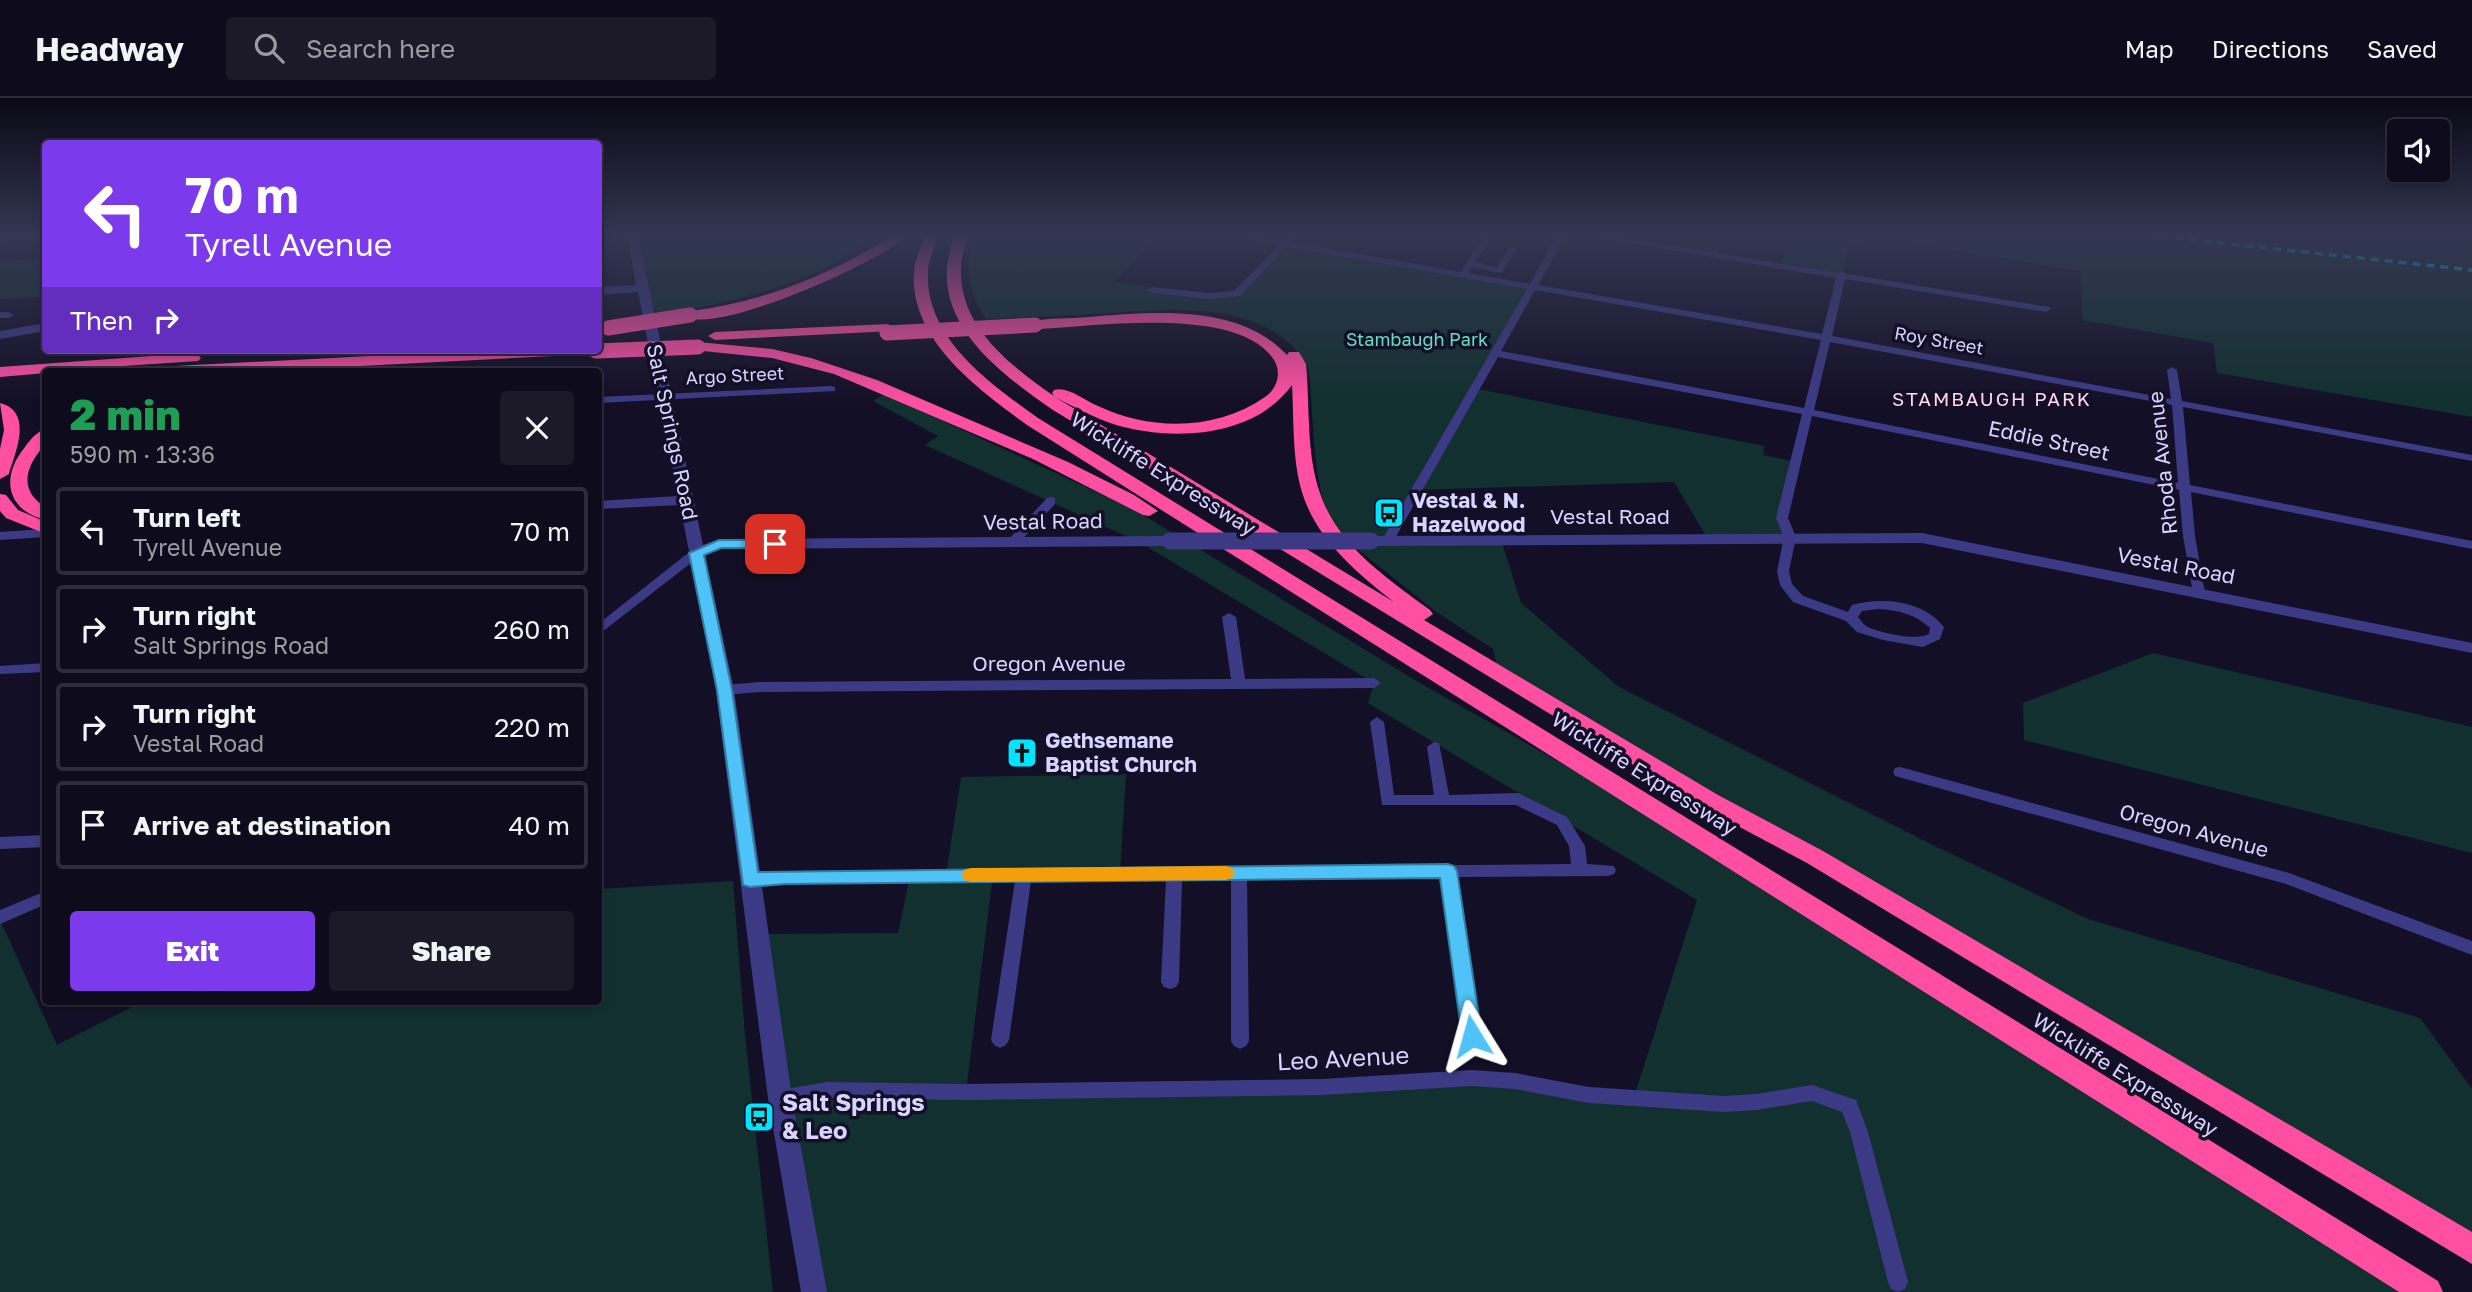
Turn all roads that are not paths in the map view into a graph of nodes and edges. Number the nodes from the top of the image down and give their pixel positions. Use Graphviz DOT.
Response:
graph roads {
  1 [pos="643,291"];
  2 [pos="774,291"];
  3 [pos="788,291"];
  4 [pos="924,291"];
  5 [pos="956,291"];
  6 [pos="967,291"];
  7 [pos="1167,291"];
  8 [pos="1240,291"];
  9 [pos="1528,291"];
  10 [pos="1558,291"];
  11 [pos="1838,291"];
  12 [pos="1939,291"];
  13 [pos="2046,309"];
  14 [pos="690,315"];
  15 [pos="1026,323"];
  16 [pos="42,328"];
  17 [pos="603,328"];
  18 [pos="0,335"];
  19 [pos="1827,338"];
  20 [pos="602,342"];
  21 [pos="695,342"];
  22 [pos="602,349"];
  23 [pos="1493,353"];
  24 [pos="357,354"];
  25 [pos="442,354"];
  26 [pos="319,357"];
  27 [pos="121,365"];
  28 [pos="69,368"];
  29 [pos="206,368"];
  30 [pos="285,368"];
  31 [pos="42,370"];
  32 [pos="2172,370"];
  33 [pos="0,372"];
  34 [pos="42,378"];
  35 [pos="0,380"];
  36 [pos="831,389"];
  37 [pos="665,397"];
  38 [pos="602,400"];
  39 [pos="2177,403"];
  40 [pos="0,408"];
  41 [pos="1808,412"];
  42 [pos="42,439"];
  43 [pos="2472,458"];
  44 [pos="0,474"];
  45 [pos="2185,489"];
  46 [pos="0,499"];
  47 [pos="685,500"];
  48 [pos="1051,501"];
  49 [pos="602,505"];
  50 [pos="42,512"];
  51 [pos="42,529"];
  52 [pos="42,531"];
  53 [pos="0,536"];
  54 [pos="1790,537"];
  55 [pos="1388,540"];
  56 [pos="1012,543"];
  57 [pos="2472,545"];
  58 [pos="696,553"];
  59 [pos="2199,593"];
  60 [pos="1229,617"];
  61 [pos="1851,618"];
  62 [pos="602,628"];
  63 [pos="1365,628"];
  64 [pos="2472,648"];
  65 [pos="42,667"];
  66 [pos="0,670"];
  67 [pos="1498,673"];
  68 [pos="1374,683"];
  69 [pos="1239,684"];
  70 [pos="724,690"];
  71 [pos="1377,722"];
  72 [pos="1434,747"];
  73 [pos="1900,772"];
  74 [pos="1442,800"];
  75 [pos="42,841"];
  76 [pos="0,844"];
  77 [pos="1580,870"];
  78 [pos="1608,870"];
  79 [pos="1448,871"];
  80 [pos="1239,873"];
  81 [pos="1174,874"];
  82 [pos="1024,875"];
  83 [pos="750,880"];
  84 [pos="42,899"];
  85 [pos="0,917"];
  86 [pos="2472,948"];
  87 [pos="1170,982"];
  88 [pos="1472,1036"];
  89 [pos="1000,1040"];
  90 [pos="1240,1041"];
  91 [pos="779,1098"];
  92 [pos="2472,1249"];
  93 [pos="1898,1282"];
  94 [pos="814,1292"];
  95 [pos="2427,1292"];
  1 -- 37 [label="street, Salt Springs Road"];
  2 -- 14 [label="highway"];
  3 -- 14 [label="highway"];
  4 -- 63 [label="highway, Wickliffe Expressway"];
  5 -- 67 [label="highway, Wickliffe Expressway"];
  6 -- 15 [label="highway"];
  7 -- 8 [label="street"];
  9 -- 23 [label="street"];
  10 -- 19 [label="street, Roy Street"];
  11 -- 19 [label="street"];
  12 -- 13 [label="street"];
  14 -- 17 [label="highway, bridge"];
  15 -- 21 [label="highway, bridge"];
  15 -- 67 [label="highway"];
  16 -- 18 [label="street"];
  19 -- 39 [label="street, Roy Street"];
  19 -- 41 [label="street"];
  20 -- 21 [label="highway"];
  21 -- 22 [label="highway, bridge"];
  21 -- 63 [label="highway"];
  23 -- 41 [label="street, Eddie Street"];
  23 -- 55 [label="street"];
  24 -- 27 [label="highway"];
  25 -- 26 [label="highway"];
  26 -- 27 [label="highway"];
  26 -- 29 [label="highway"];
  26 -- 30 [label="highway"];
  27 -- 28 [label="highway"];
  31 -- 33 [label="highway"];
  32 -- 39 [label="street, Rhoda Avenue"];
  34 -- 35 [label="highway"];
  36 -- 37 [label="street, Argo Street"];
  37 -- 38 [label="street, Argo Street"];
  37 -- 47 [label="street, Salt Springs Road"];
  39 -- 43 [label="street, Roy Street"];
  39 -- 45 [label="street, Rhoda Avenue"];
  40 -- 44 [label="highway"];
  41 -- 45 [label="street, Eddie Street"];
  41 -- 54 [label="street"];
  42 -- 50 [label="highway"];
  45 -- 57 [label="street, Eddie Street"];
  45 -- 59 [label="street, Rhoda Avenue"];
  46 -- 51 [label="highway"];
  47 -- 49 [label="street"];
  47 -- 58 [label="street, Salt Springs Road"];
  48 -- 56 [label="street"];
  52 -- 53 [label="street"];
  54 -- 55 [label="street, Vestal Road"];
  54 -- 59 [label="street, Vestal Road"];
  54 -- 61 [label="street"];
  55 -- 56 [label="street, Vestal Road, bridge"];
  56 -- 58 [label="street, Vestal Road"];
  58 -- 62 [label="street"];
  58 -- 70 [label="street, Salt Springs Road"];
  59 -- 64 [label="street, Vestal Road"];
  60 -- 69 [label="street"];
  61 -- 61 [label="street"];
  63 -- 95 [label="highway, Wickliffe Expressway"];
  65 -- 66 [label="street"];
  67 -- 92 [label="highway, Wickliffe Expressway"];
  68 -- 69 [label="street, Oregon Avenue"];
  69 -- 70 [label="street, Oregon Avenue"];
  70 -- 83 [label="street, Salt Springs Road"];
  71 -- 74 [label="street"];
  72 -- 74 [label="street"];
  73 -- 86 [label="street, Oregon Avenue"];
  74 -- 77 [label="street"];
  75 -- 76 [label="street"];
  77 -- 78 [label="street"];
  77 -- 79 [label="street"];
  79 -- 80 [label="street"];
  79 -- 88 [label="street"];
  80 -- 81 [label="street"];
  80 -- 90 [label="street"];
  81 -- 82 [label="street"];
  81 -- 87 [label="street"];
  82 -- 83 [label="street"];
  82 -- 89 [label="street"];
  83 -- 91 [label="street, Salt Springs Road"];
  84 -- 85 [label="street"];
  91 -- 93 [label="street, Leo Avenue"];
  91 -- 94 [label="street, Salt Springs Road"];
}
